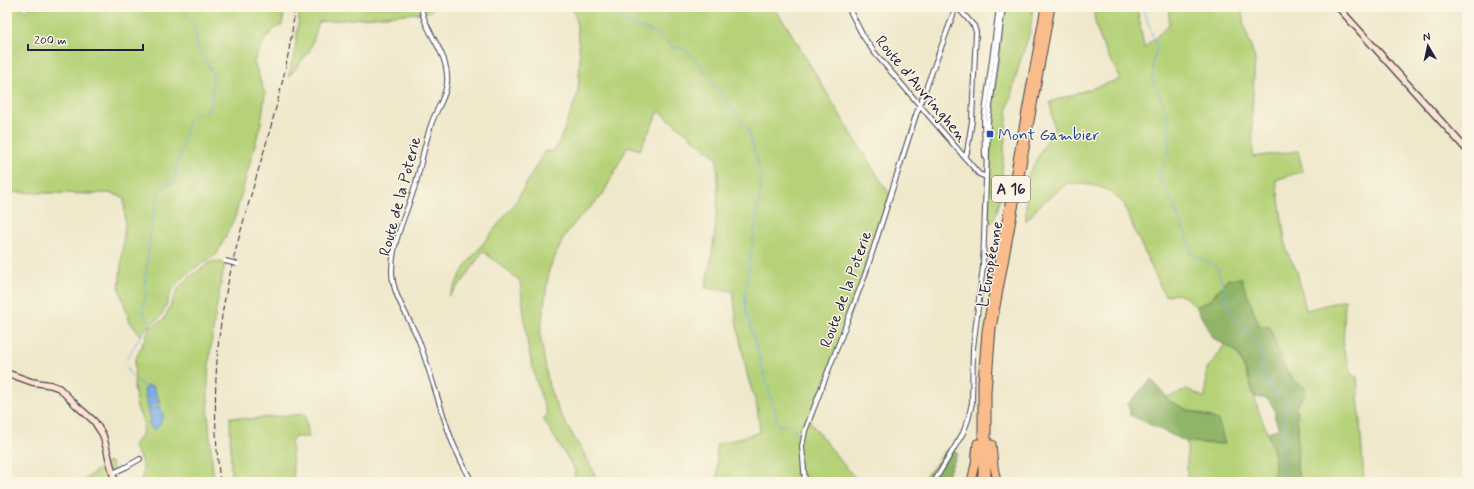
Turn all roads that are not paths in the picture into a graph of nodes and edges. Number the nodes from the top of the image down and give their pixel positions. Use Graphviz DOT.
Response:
graph roads {
  1 [pos="421,7"];
  2 [pos="848,7"];
  3 [pos="956,7"];
  4 [pos="994,7"];
  5 [pos="1045,7"];
  6 [pos="1051,7"];
  7 [pos="1338,7"];
  8 [pos="1001,8"];
  9 [pos="919,105"];
  10 [pos="1467,150"];
  11 [pos="965,158"];
  12 [pos="986,177"];
  13 [pos="225,261"];
  14 [pos="237,264"];
  15 [pos="982,372"];
  16 [pos="7,373"];
  17 [pos="987,412"];
  18 [pos="140,459"];
  19 [pos="113,473"];
  20 [pos="115,482"];
  21 [pos="472,482"];
  22 [pos="805,482"];
  23 [pos="934,482"];
  24 [pos="971,482"];
  25 [pos="982,482"];
  26 [pos="987,482"];
  27 [pos="997,482"];
  1 -- 21 [label="street, Route de la Poterie"];
  2 -- 9 [label="street, Route d'Auvringhen"];
  3 -- 9 [label="street, Route de la Poterie"];
  3 -- 11 [label="street"];
  4 -- 8 [label="street"];
  5 -- 15 [label="highway, L'Européenne / A 16"];
  6 -- 17 [label="highway, L'Européenne / A 16"];
  7 -- 10 [label="street"];
  8 -- 12 [label="street"];
  9 -- 11 [label="street, Route d'Auvringhen"];
  9 -- 22 [label="street, Route de la Poterie"];
  11 -- 12 [label="street, Route d'Auvringhen"];
  12 -- 23 [label="street"];
  13 -- 14 [label="street, bridge"];
  15 -- 24 [label="highway"];
  15 -- 25 [label="highway, L'Européenne / A 16"];
  16 -- 19 [label="street"];
  17 -- 26 [label="highway, L'Européenne / A 16"];
  17 -- 27 [label="highway"];
  18 -- 19 [label="street"];
  19 -- 20 [label="street"];
}
